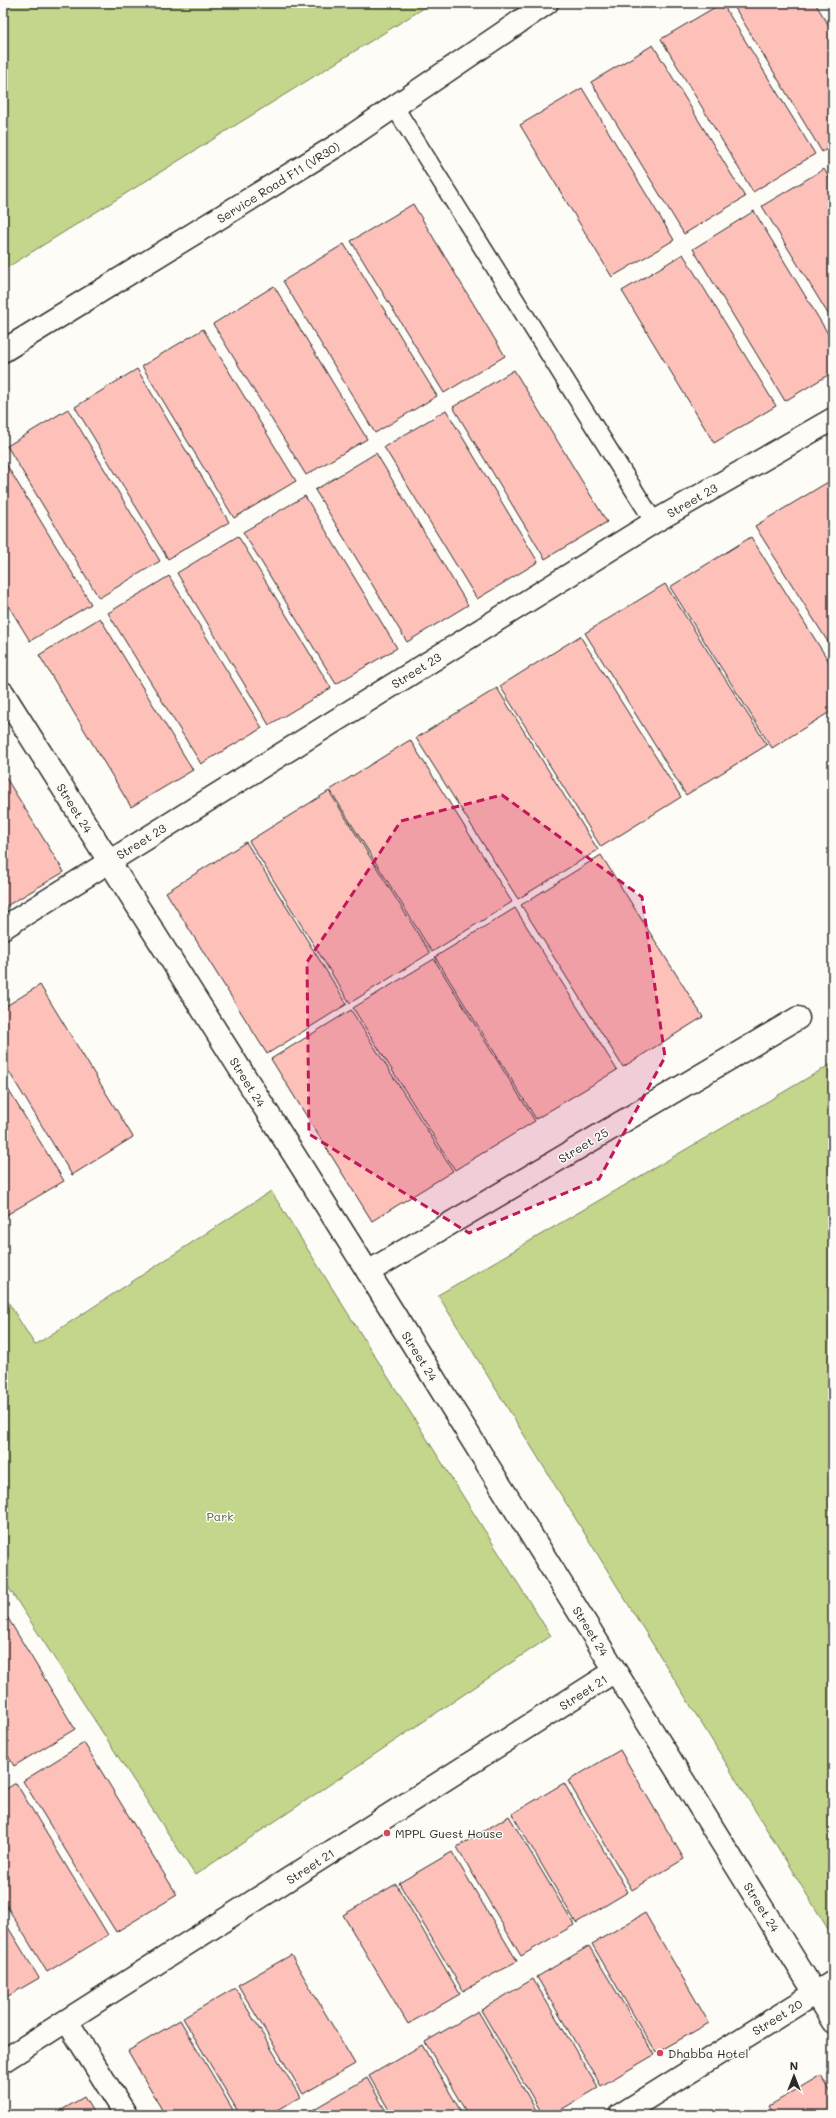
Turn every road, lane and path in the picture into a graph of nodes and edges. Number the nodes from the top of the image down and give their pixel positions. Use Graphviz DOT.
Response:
graph roads {
  1 [pos="547,3"];
  2 [pos="394,106"];
  3 [pos="3,351"];
  4 [pos="833,419"];
  5 [pos="654,522"];
  6 [pos="3,693"];
  7 [pos="108,861"];
  8 [pos="3,928"];
  9 [pos="798,1018"];
  10 [pos="368,1272"];
  11 [pos="615,1671"];
  12 [pos="824,1988"];
  13 [pos="67,2022"];
  14 [pos="833,2022"];
  15 [pos="3,2060"];
  16 [pos="126,2115"];
  17 [pos="620,2115"];
  1 -- 2 [label="street, Service Road F11 (VR30)"];
  2 -- 3 [label="street, Service Road F11 (VR30)"];
  2 -- 5 [label="lane"];
  4 -- 5 [label="street, Street 23"];
  5 -- 7 [label="street, Street 23"];
  6 -- 7 [label="street, Street 24"];
  7 -- 8 [label="street, Street 23"];
  7 -- 10 [label="street, Street 24"];
  9 -- 10 [label="street, Street 25"];
  10 -- 11 [label="street, Street 24"];
  11 -- 12 [label="street, Street 24"];
  11 -- 13 [label="street, Street 21"];
  12 -- 14 [label="street, Street 24"];
  12 -- 17 [label="street, Street 20"];
  13 -- 15 [label="street, Street 21"];
  13 -- 16 [label="street"];
}
